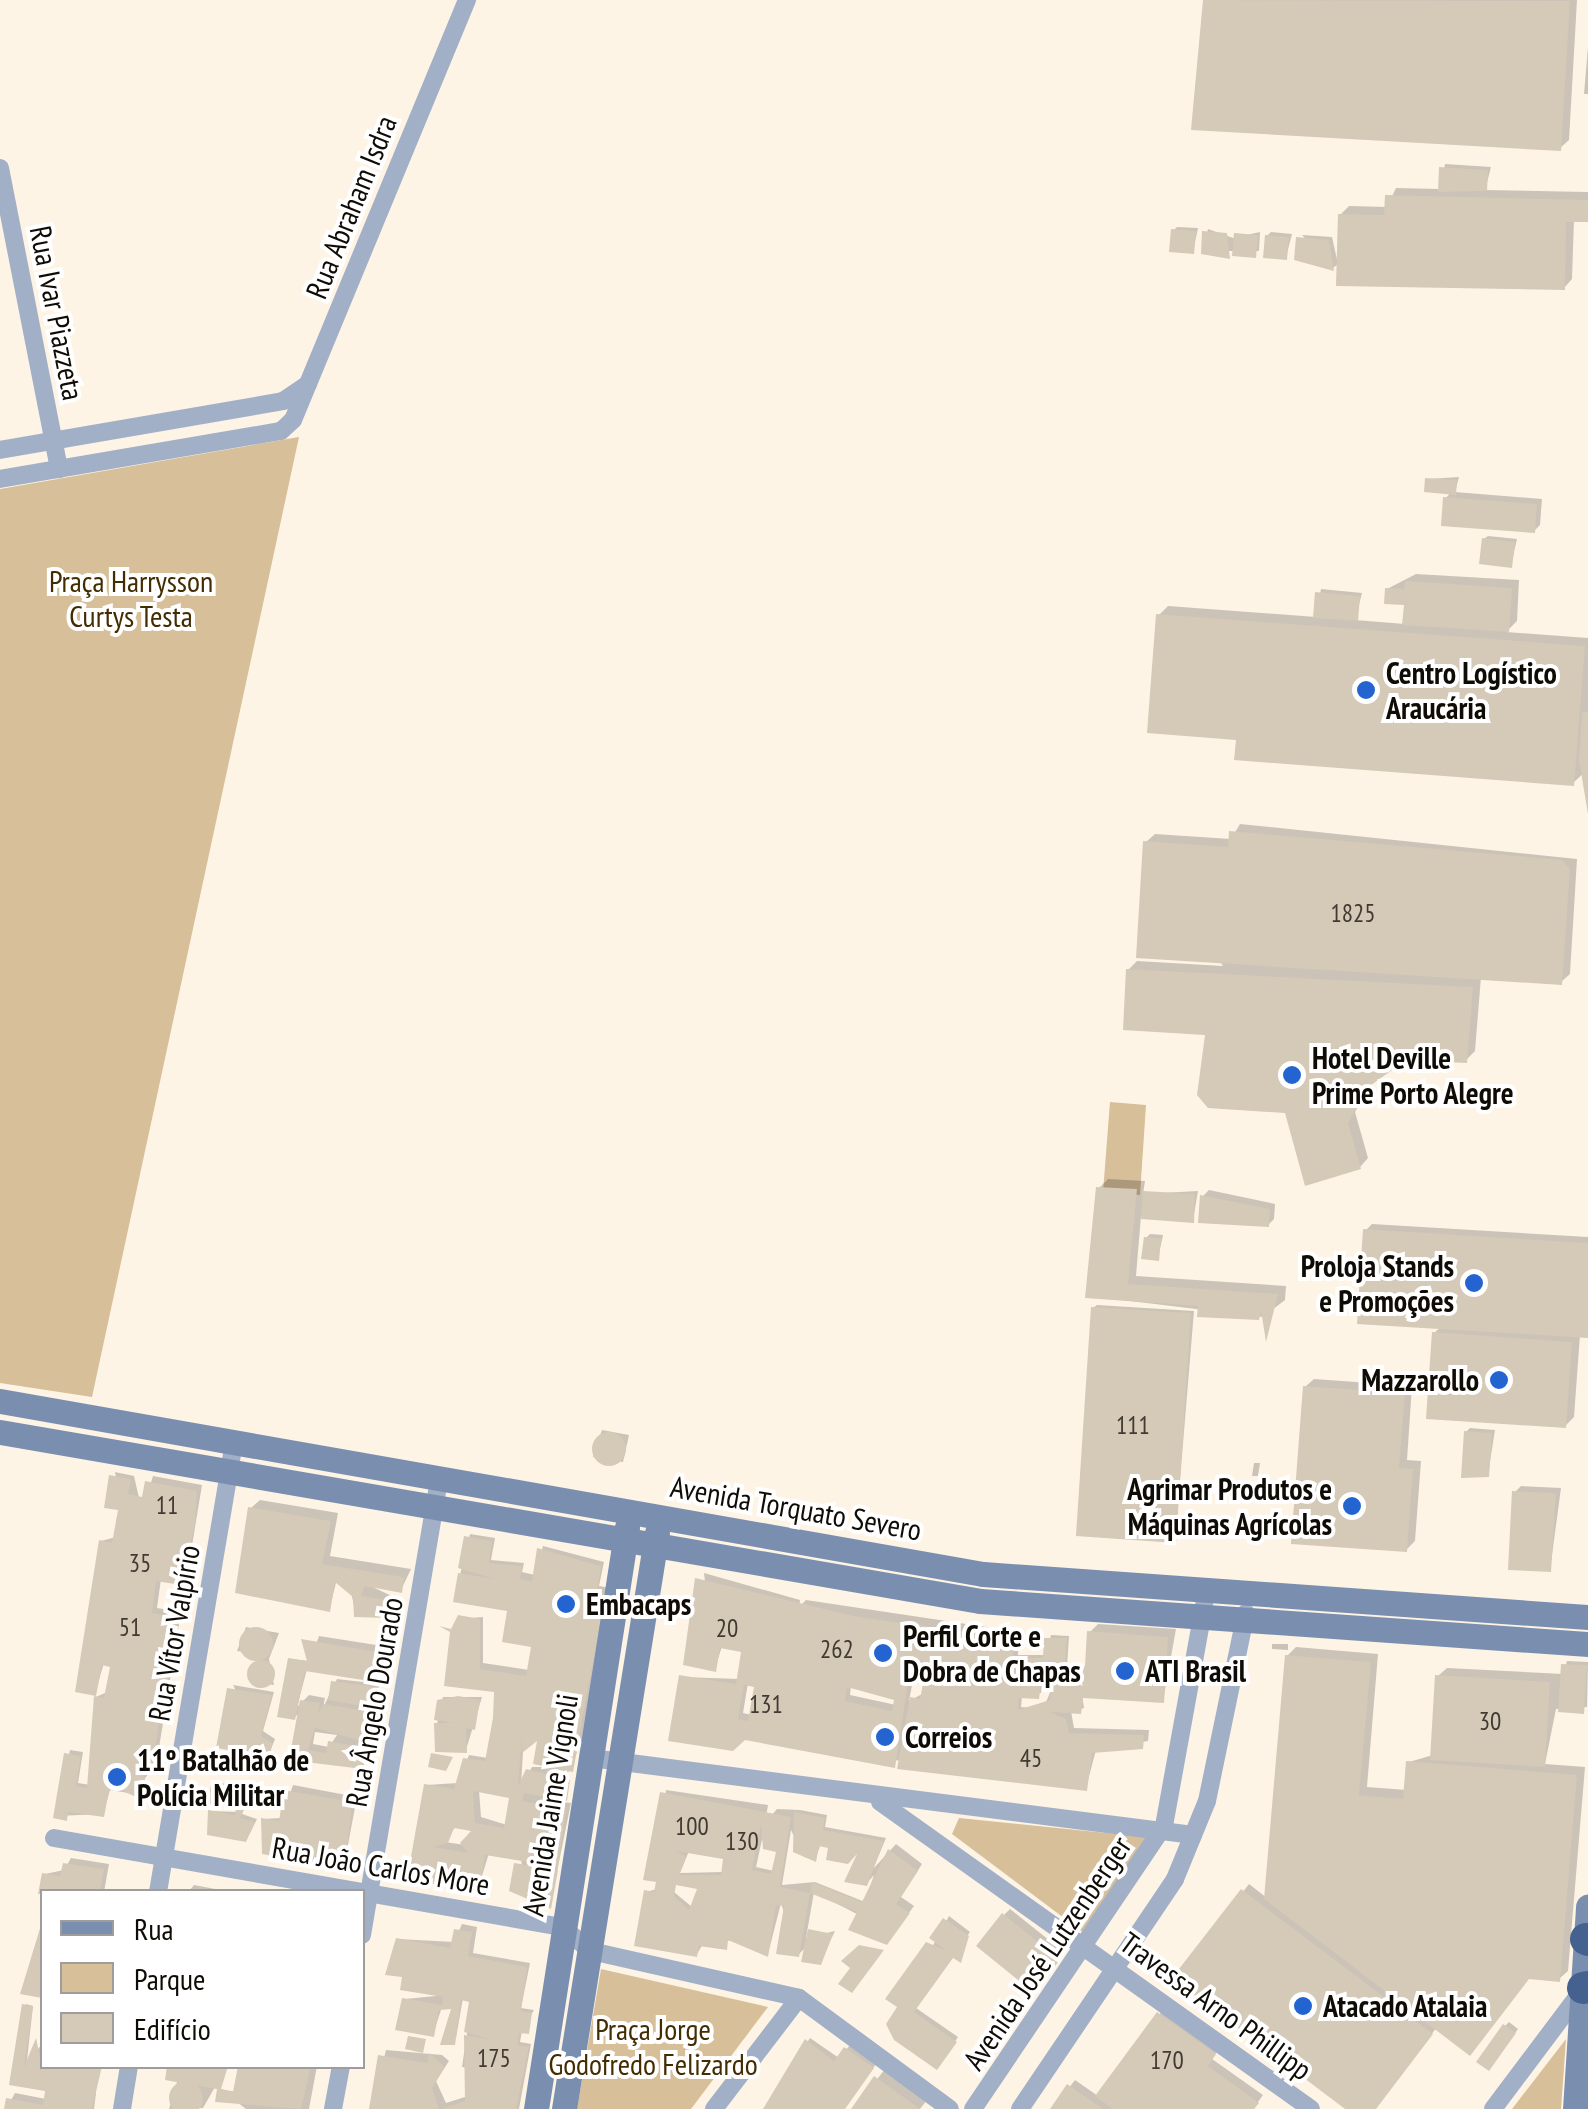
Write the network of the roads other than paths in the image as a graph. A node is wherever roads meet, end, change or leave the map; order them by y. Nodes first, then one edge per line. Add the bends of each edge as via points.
1 (467, 0) edge
2 (0, 168) edge
3 (308, 384) junction
4 (54, 440) junction
5 (0, 450) edge
6 (60, 469) junction
7 (0, 479) edge
8 (0, 1401) edge
9 (0, 1432) edge
10 (234, 1442) junction
11 (230, 1471) junction
12 (439, 1478) junction
13 (434, 1506) junction
14 (630, 1512) junction
15 (660, 1517) junction
16 (625, 1539) junction
17 (655, 1545) junction
18 (831, 1548) junction
19 (824, 1574) junction
20 (1205, 1590) junction
21 (1251, 1592) junction
22 (1422, 1605) junction
23 (1203, 1616) junction
24 (1588, 1616) edge
25 (1244, 1620) junction
26 (1417, 1632) junction
27 (1588, 1644) edge
28 (591, 1758) junction
29 (618, 1762) junction
30 (879, 1801) junction
31 (1164, 1826) junction
32 (1193, 1835) junction
33 (54, 1838) dead end
34 (164, 1856) junction
35 (158, 1889) edge
36 (358, 1889) edge
37 (365, 1890) edge
38 (370, 1891) junction
39 (1588, 1906) edge
40 (365, 1918) edge
41 (562, 1927) junction
42 (1587, 1940) edge
43 (1089, 1947) junction
44 (591, 1951) junction
45 (1119, 1970) junction
46 (1586, 1987) edge
47 (798, 1998) junction
48 (129, 2069) edge
49 (340, 2069) edge
50 (122, 2109) edge
51 (334, 2109) edge
52 (536, 2109) edge
53 (564, 2109) edge
54 (714, 2109) edge
55 (950, 2109) edge
56 (973, 2109) edge
57 (1020, 2109) edge
58 (1312, 2109) edge
59 (1493, 2109) edge
60 (1575, 2109) edge

1 - 3 street, Rua Abraham Isdra
2 - 4 street, Rua Ivar Piazzeta
3 - 4 street via 283,401
3 - 6 street, Rua Abraham Isdra via 281,431
4 - 5 street
4 - 6 street, Rua Ivar Piazzeta
6 - 7 street
8 - 10 street, Avenida Torquato Severo
9 - 11 street, Avenida Torquato Severo
10 - 11 street, Rua Vítor Valpírio
10 - 12 street, Avenida Torquato Severo
11 - 13 street, Avenida Torquato Severo
11 - 34 street, Rua Vítor Valpírio
12 - 13 street, Rua Ângelo Dourado
12 - 14 street, Avenida Torquato Severo
13 - 16 street, Avenida Torquato Severo
13 - 38 street, Rua Ângelo Dourado
14 - 15 street, Avenida Torquato Severo
14 - 16 street, Avenida Jaime Vignoli
15 - 17 street, Avenida Jaime Vignoli
15 - 18 street, Avenida Torquato Severo
16 - 17 street, Avenida Torquato Severo
16 - 28 street, Avenida Jaime Vignoli
17 - 19 street, Avenida Torquato Severo
17 - 29 street, Avenida Jaime Vignoli
18 - 19 street
18 - 20 street, Avenida Torquato Severo via 983,1574
19 - 23 street, Avenida Torquato Severo via 980,1601
20 - 21 street, Avenida Torquato Severo
20 - 23 street, Avenida José Lutzenberger
21 - 22 street, Avenida Torquato Severo
21 - 25 street, Avenida José Lutzenberger
22 - 24 street, Avenida Torquato Severo
22 - 26 street
23 - 25 street, Avenida Torquato Severo
23 - 31 street, Avenida José Lutzenberger
25 - 26 street, Avenida Torquato Severo
25 - 32 street, Avenida José Lutzenberger via 1230,1712
26 - 27 street, Avenida Torquato Severo
28 - 29 street
28 - 41 street, Avenida Jaime Vignoli
29 - 30 street
29 - 44 street, Avenida Jaime Vignoli
30 - 31 street
30 - 43 street, Travessa Arno Phillipp
31 - 32 street
31 - 43 street, Avenida José Lutzenberger
32 - 45 street, Avenida José Lutzenberger
33 - 34 street, Rua João Carlos More
34 - 35 street, Rua Vítor Valpírio
34 - 36 street, Rua João Carlos More
37 - 38 street, Rua João Carlos More
38 - 40 street, Rua Ângelo Dourado
38 - 41 street, Rua João Carlos More
39 - 42 street
41 - 44 street, Rua João Carlos More
41 - 52 street, Avenida Jaime Vignoli
42 - 46 street
43 - 45 street, Travessa Arno Phillipp
43 - 56 street, Avenida José Lutzenberger
44 - 47 street, Rua João Carlos More
44 - 53 street, Avenida Jaime Vignoli
45 - 57 street, Avenida José Lutzenberger
45 - 58 street, Travessa Arno Phillipp
46 - 59 street
46 - 60 street
47 - 54 street
47 - 55 street, Rua João Carlos More
48 - 50 street
49 - 51 street

